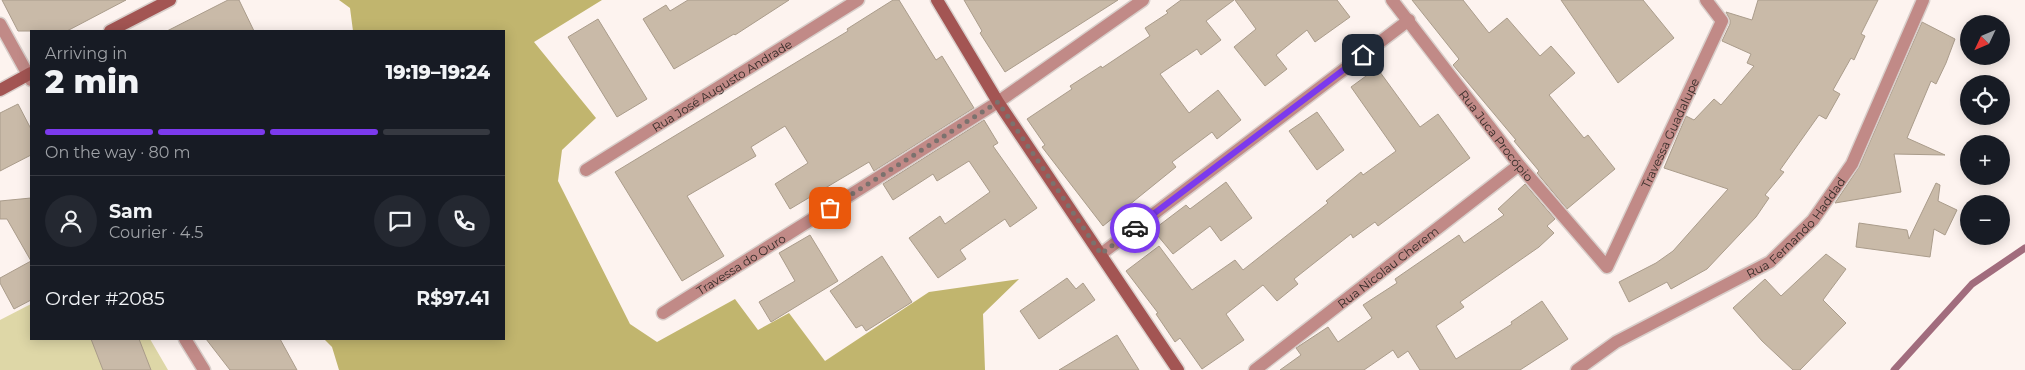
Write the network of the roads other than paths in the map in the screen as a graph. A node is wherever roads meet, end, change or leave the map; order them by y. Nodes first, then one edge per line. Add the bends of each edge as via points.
1 (170, 0) edge
2 (858, 0) edge
3 (937, 0) edge
4 (1143, 0) edge
5 (1392, 0) edge
6 (1706, 0) edge
7 (1923, 0) edge
8 (1409, 20) junction
9 (0, 24) edge
10 (112, 30) edge
11 (30, 76) edge
12 (0, 90) edge
13 (998, 102) junction
14 (1519, 165) junction
15 (586, 170) dead end
16 (1101, 254) junction
17 (1607, 267) joint
18 (663, 313) dead end
19 (186, 340) edge
20 (204, 370) edge
21 (1178, 370) edge
22 (1255, 370) edge
23 (1577, 370) edge

1 - 10 street
2 - 15 street, Rua José Augusto Andrade
3 - 13 street
4 - 13 street, Travessa do Ouro
5 - 8 street, Rua Juca Procópio
6 - 17 street, Travessa Guadalupe via 1722,21
7 - 23 street, Rua Fernando Haddad via 1852,164 1813,220 1770,262 1616,342
8 - 14 street, Rua Juca Procópio
8 - 16 street
9 - 11 street
11 - 12 street
13 - 16 street
13 - 18 street, Travessa do Ouro
14 - 17 street, Rua Juca Procópio
14 - 22 street, Rua Nicolau Cherem
16 - 21 street
19 - 20 street

